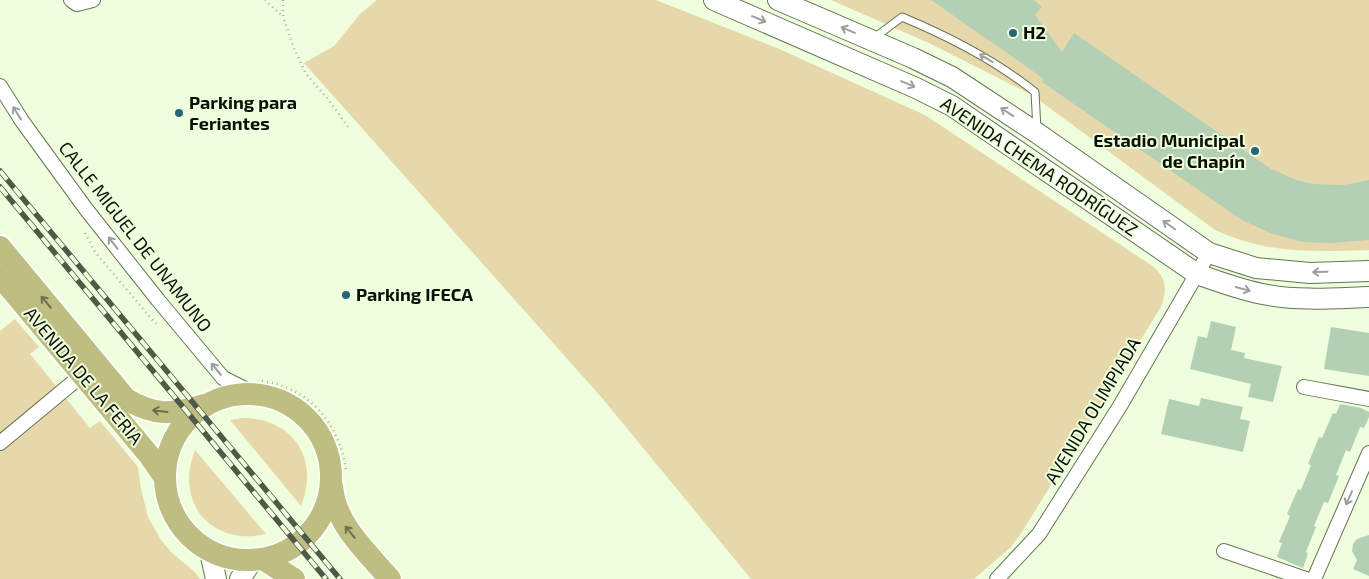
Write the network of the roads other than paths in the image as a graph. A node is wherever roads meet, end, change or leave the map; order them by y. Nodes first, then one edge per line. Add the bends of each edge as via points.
1 (71, 0) edge
2 (93, 0) edge
3 (714, 0) edge
4 (778, 0) edge
5 (871, 40) junction
6 (0, 86) edge
7 (1037, 133) junction
8 (0, 247) edge
9 (1210, 253) junction
10 (1369, 271) edge
11 (1197, 274) junction
12 (0, 276) edge
13 (1369, 297) edge
14 (82, 375) junction
15 (1304, 387) dead end
16 (257, 395) junction
17 (1369, 399) edge
18 (207, 404) junction
19 (0, 443) edge
20 (1369, 453) edge
21 (164, 478) junction
22 (331, 478) junction
23 (1224, 550) dead end
24 (210, 552) junction
25 (252, 566) edge
26 (999, 578) edge
27 (216, 579) edge
28 (294, 579) edge
29 (390, 579) edge
30 (1306, 579) edge
31 (1314, 579) edge

1 - 2 street via 77,4
3 -> 11 main road, AVENIDA CHEMA RODRÍGUEZ via 952,106
5 -> 4 main road, AVENIDA CHEMA RODRÍGUEZ
7 -> 5 main road, AVENIDA CHEMA RODRÍGUEZ via 952,77
7 -> 5 lane via 1035,92 1010,72 966,46 902,17
16 -> 6 street, CALLE MIGUEL DE UNAMUNO via 223,378 158,300 80,201
9 -> 7 main road, AVENIDA CHEMA RODRÍGUEZ
18 -> 8 main road, AVENIDA DE LA FERIA via 182,412 161,412 142,408 126,398
10 -> 9 main road, AVENIDA CHEMA RODRÍGUEZ via 1303,272 1256,268
9 - 11 street, AVENIDA OLIMPIADA
11 -> 13 main road, AVENIDA CHEMA RODRÍGUEZ via 1268,295
11 - 26 street, AVENIDA OLIMPIADA via 1120,406 1039,534
12 - 14 main road, AVENIDA DE LA FERIA
14 - 19 street
14 - 21 main road, AVENIDA DE LA FERIA
15 - 17 street
16 - 18 main road via 231,396
16 - 22 main road via 290,405 315,429 324,444
18 - 21 main road via 176,436 167,456
20 -> 31 street
21 - 24 main road via 168,501 177,522 191,539
22 - 25 main road via 326,504 314,527 296,546
29 -> 22 main road via 342,520 335,508
23 - 30 street
24 - 25 main road
24 - 27 main road
25 - 28 main road

